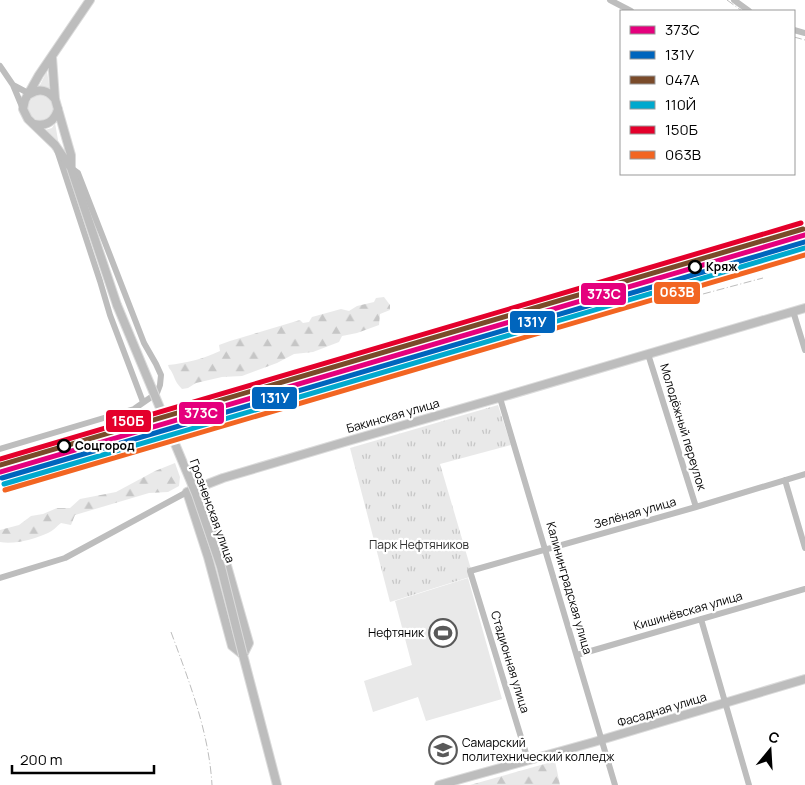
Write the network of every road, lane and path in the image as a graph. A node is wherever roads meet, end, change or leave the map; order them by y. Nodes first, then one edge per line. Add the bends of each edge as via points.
1 (90, 0) edge
2 (610, 0) edge
3 (734, 0) edge
4 (629, 10) edge
5 (748, 10) edge
6 (52, 57) junction
7 (0, 66) edge
8 (13, 85) junction
9 (30, 94) junction
10 (56, 99) junction
11 (58, 107) junction
12 (23, 109) junction
13 (34, 124) junction
14 (55, 145) junction
15 (71, 168) junction
16 (805, 308) edge
17 (793, 311) junction
18 (805, 350) edge
19 (648, 354) junction
20 (500, 398) junction
21 (143, 402) junction
22 (0, 449) edge
23 (805, 474) edge
24 (785, 480) junction
25 (202, 486) junction
26 (187, 492) junction
27 (696, 507) junction
28 (196, 520) junction
29 (805, 548) edge
30 (546, 549) junction
31 (470, 571) joint
32 (0, 578) edge
33 (805, 589) edge
34 (701, 619) junction
35 (243, 655) junction
36 (577, 655) junction
37 (805, 679) edge
38 (725, 703) junction
39 (602, 740) junction
40 (528, 760) junction
41 (277, 785) edge
42 (439, 785) edge
43 (615, 785) edge
44 (749, 785) edge

1 - 6 main road
2 - 4 street
3 - 5 street
6 - 9 main road
6 - 10 main road
7 - 8 street
8 - 9 street
8 - 12 street
9 - 10 main road via 45,91
9 - 12 main road
10 - 11 main road
11 - 13 main road via 51,121
11 - 15 main road via 71,155
12 - 13 main road via 25,116
13 - 14 main road
14 - 15 main road
14 - 21 street via 110,315
15 - 21 street via 78,173 144,343 161,375 157,393
15 - 35 main road, Грозненская улица, bridge via 117,305 196,494 221,567
16 - 17 main road, Бакинская улица
17 - 18 street
17 - 19 main road, Бакинская улица
19 - 20 main road, Бакинская улица
19 - 27 street, Молодёжный переулок
20 - 25 main road, Бакинская улица
20 - 30 street, Калининградская улица
21 - 22 street via 134,409
23 - 24 street, Зелёная улица
24 - 27 street, Зелёная улица
24 - 29 street
25 - 26 main road, Бакинская улица
25 - 28 main road
25 - 35 main road via 249,643
26 - 28 main road
26 - 32 street, Бакинская улица via 65,558
27 - 30 street, Зелёная улица
28 - 35 main road via 232,646
30 - 31 street, Зелёная улица
30 - 36 street, Калининградская улица
31 - 40 street, Стадионная улица
33 - 34 street, Кишинёвская улица
34 - 36 street, Кишинёвская улица
34 - 38 street
35 - 41 main road, Грозненская улица
36 - 39 street, Калининградская улица
37 - 38 main road, Фасадная улица
38 - 39 main road, Фасадная улица
38 - 44 street
39 - 40 main road, Фасадная улица
39 - 43 street, Калининградская улица
40 - 42 main road, Фасадная улица

